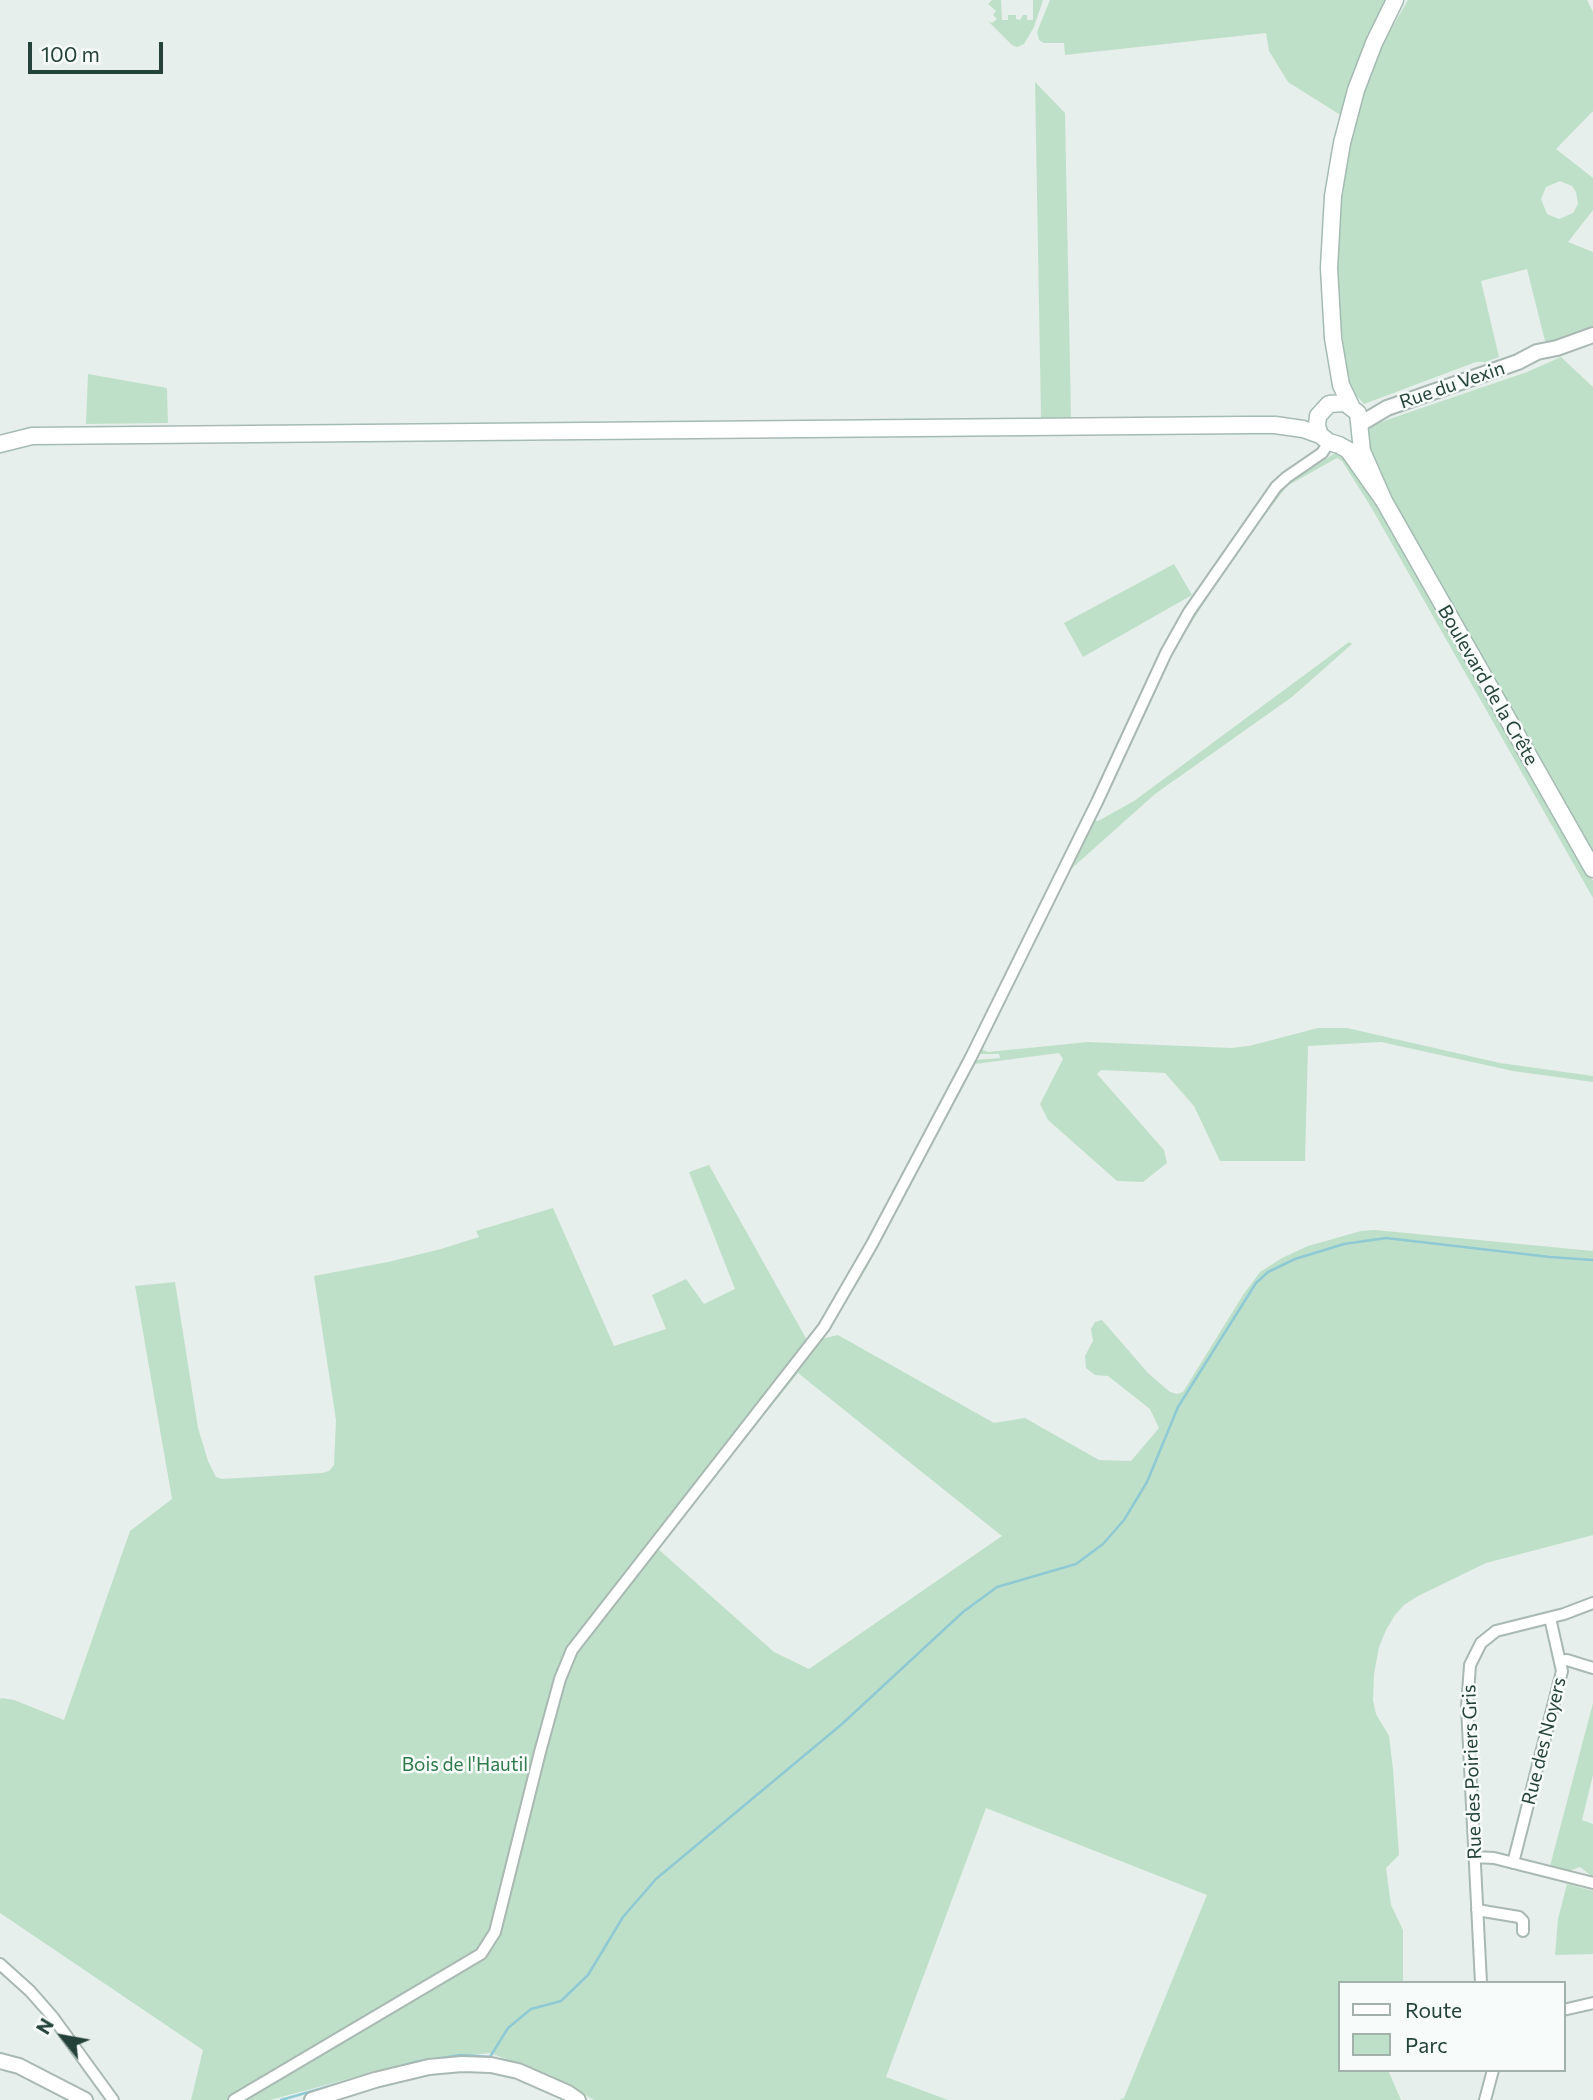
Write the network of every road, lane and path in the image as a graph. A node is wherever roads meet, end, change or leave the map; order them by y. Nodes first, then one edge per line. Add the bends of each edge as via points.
1 (1395, 0) edge
2 (1593, 335) edge
3 (1335, 358) junction
4 (1324, 409) junction
5 (1356, 417) junction
6 (1275, 425) junction
7 (0, 429) edge
8 (32, 436) junction
9 (1329, 441) junction
10 (0, 444) edge
11 (1384, 501) junction
12 (1593, 869) edge
13 (1593, 1603) edge
14 (1550, 1618) junction
15 (1560, 1661) junction
16 (1593, 1668) edge
17 (1475, 1857) junction
18 (1513, 1863) junction
19 (1593, 1883) edge
20 (1477, 1910) junction
21 (1523, 1931) dead end
22 (0, 1964) edge
23 (1481, 1981) edge
24 (1590, 2003) edge
25 (1565, 2009) edge
26 (0, 2061) edge
27 (1492, 2072) edge
28 (112, 2098) edge
29 (85, 2100) edge
30 (234, 2100) edge
31 (312, 2100) edge
32 (578, 2100) edge
33 (1485, 2100) edge

1 - 3 main road, Boulevard de la Crête via 1356,90 1334,187 1329,268
2 - 5 street, Rue du Vexin
3 - 4 main road, Boulevard de la Crête via 1333,386
3 - 5 main road, Boulevard de la Crête
4 - 5 main road via 1339,402
4 - 6 main road via 1303,420
4 - 9 main road, Boulevard de la Crête via 1317,423
5 - 9 main road via 1352,440
5 - 11 main road, Boulevard de la Crête via 1365,462
6 - 8 main road
6 - 9 main road via 1303,429
7 - 8 main road
8 - 10 main road
9 - 11 main road, Boulevard de la Crête via 1352,455
9 - 30 street via 1322,453 1276,487 1189,612 971,1057 824,1327 572,1650 540,1752 495,1932 481,1954
11 - 12 main road, Boulevard de la Crête
13 - 14 street, Rue des Poiriers Gris
14 - 15 street, Rue des Noyers
14 - 17 street, Rue des Poiriers Gris via 1496,1631 1481,1643 1470,1665 1467,1707
15 - 16 street
15 - 18 street, Rue des Noyers via 1560,1681
17 - 18 street
17 - 20 street, Rue des Poiriers Gris
18 - 19 street
20 - 21 street via 1520,1917
20 - 23 street, Rue des Poiriers Gris
22 - 28 street via 52,2016
24 - 25 street
26 - 29 street
27 - 33 street
31 - 32 street via 429,2067 462,2064 518,2071

